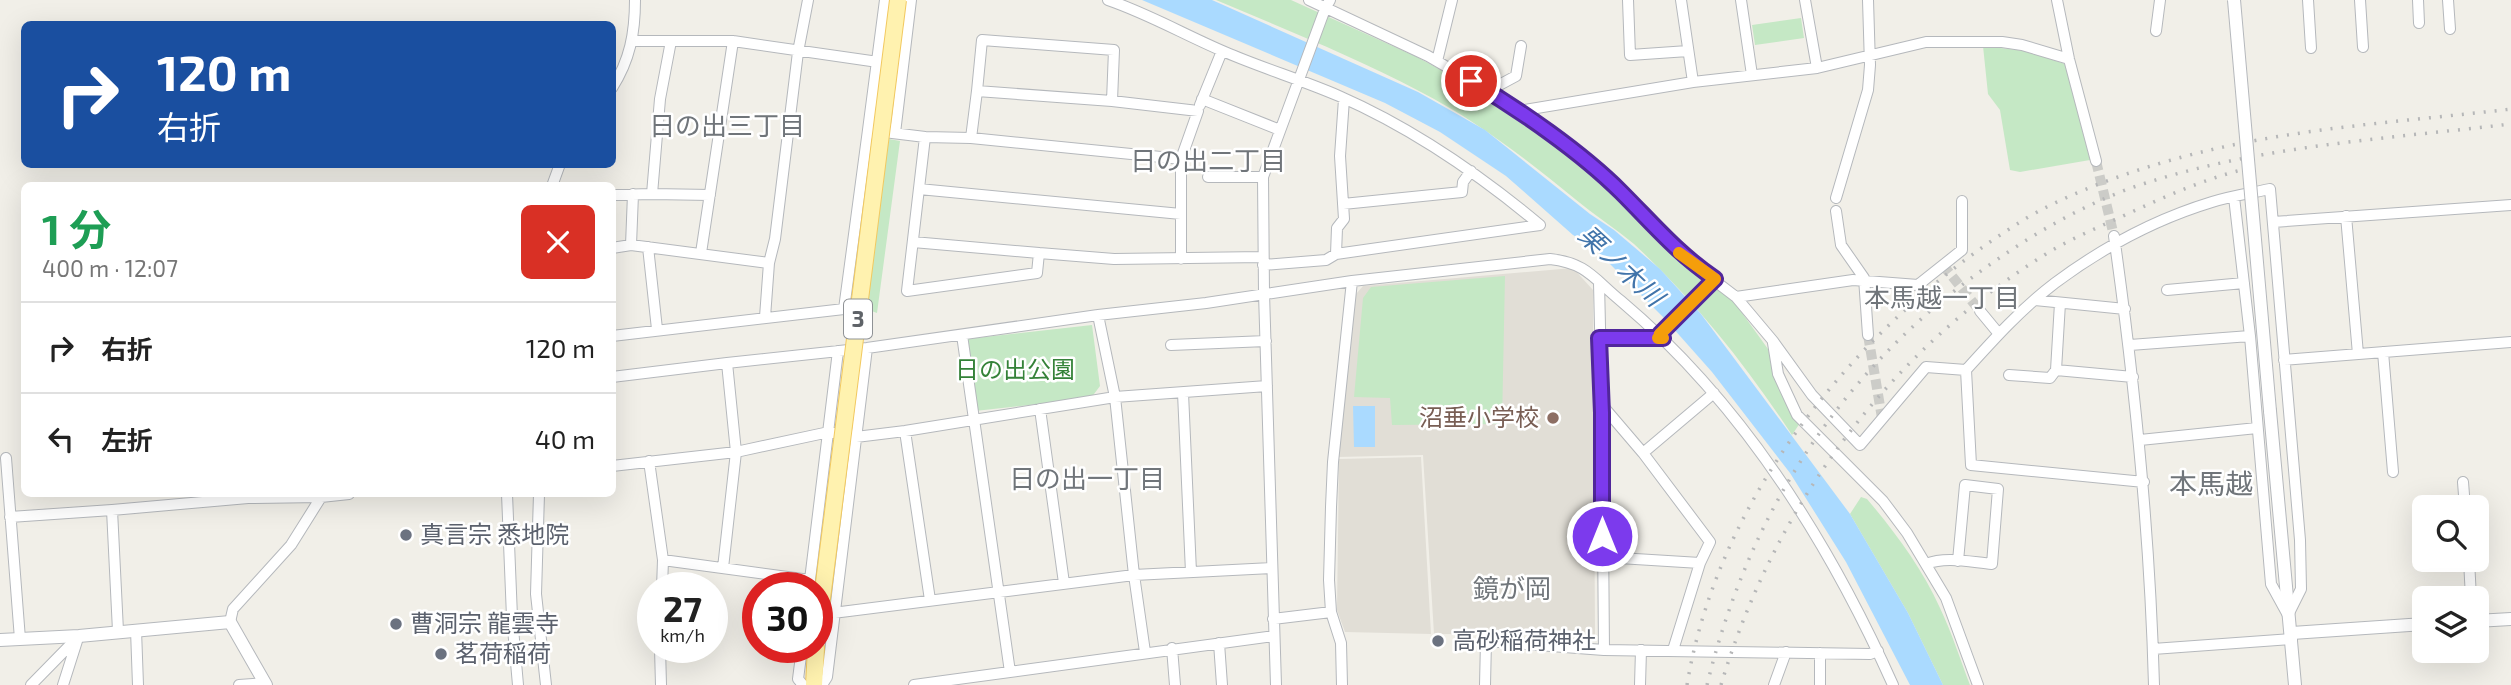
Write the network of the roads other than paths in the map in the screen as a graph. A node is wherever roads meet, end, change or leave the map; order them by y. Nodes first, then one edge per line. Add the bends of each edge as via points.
1 (635, 0) edge
2 (808, 0) edge
3 (885, 0) edge
4 (898, 0) edge
5 (911, 0) edge
6 (1108, 0) edge
7 (1309, 0) edge
8 (1452, 0) edge
9 (1628, 0) edge
10 (1681, 0) edge
11 (1741, 0) edge
12 (1805, 0) edge
13 (1868, 0) edge
14 (2057, 0) edge
15 (2160, 0) edge
16 (2235, 0) edge
17 (2308, 0) edge
18 (2360, 0) edge
19 (2418, 0) edge
20 (2448, 0) edge
21 (1328, 4) edge
22 (2419, 23) dead end
23 (2450, 29) dead end
24 (2156, 31) dead end
25 (632, 41) junction
26 (671, 41) junction
27 (733, 41) junction
28 (1521, 46) dead end
29 (2363, 47) dead end
30 (2311, 48) dead end
31 (1222, 51) junction
32 (1688, 51) junction
33 (798, 52) junction
34 (1869, 55) junction
35 (2069, 60) junction
36 (1437, 61) junction
37 (878, 62) junction
38 (1817, 68) junction
39 (1752, 75) junction
40 (616, 82) edge
41 (1298, 82) junction
42 (1693, 82) junction
43 (977, 91) junction
44 (1488, 91) junction
45 (1202, 99) junction
46 (1344, 99) junction
47 (1112, 101) junction
48 (1198, 111) junction
49 (1519, 111) junction
50 (867, 130) junction
51 (1280, 130) junction
52 (895, 133) junction
53 (925, 136) junction
54 (971, 138) junction
55 (1181, 159) junction
56 (2096, 161) tunnel mouth
57 (1471, 171) junction
58 (1208, 177) dead end
59 (1263, 177) junction
60 (919, 189) junction
61 (634, 194) junction
62 (652, 194) junction
63 (616, 195) edge
64 (710, 195) junction
65 (2234, 197) junction
66 (1836, 198) dead end
67 (1962, 201) dead end
68 (1343, 204) junction
69 (2511, 205) edge
70 (1836, 211) dead end
71 (1181, 214) junction
72 (2346, 216) junction
73 (2273, 222) junction
74 (2115, 240) junction
75 (913, 242) junction
76 (632, 246) junction
77 (648, 247) junction
78 (616, 248) edge
79 (701, 253) junction
80 (1039, 253) junction
81 (1336, 254) junction
82 (1181, 259) junction
83 (1263, 261) junction
84 (769, 263) junction
85 (1352, 281) junction
86 (1864, 282) junction
87 (1599, 283) junction
88 (1711, 283) junction
89 (2244, 283) junction
90 (2167, 290) dead end
91 (1264, 293) junction
92 (1736, 297) junction
93 (2035, 300) junction
94 (2060, 303) junction
95 (2125, 309) junction
96 (1980, 311) tunnel mouth
97 (1098, 315) junction
98 (765, 317) junction
99 (657, 329) junction
100 (1868, 334) tunnel mouth
101 (1999, 334) junction
102 (616, 335) edge
103 (962, 335) junction
104 (1662, 335) junction
105 (2250, 336) junction
106 (1599, 338) junction
107 (1266, 341) junction
108 (1773, 341) junction
109 (2511, 342) edge
110 (1171, 345) dead end
111 (2130, 345) junction
112 (867, 348) junction
113 (838, 351) junction
114 (2383, 352) junction
115 (2358, 354) junction
116 (2284, 360) junction
117 (727, 363) junction
118 (1966, 370) junction
119 (2056, 370) junction
120 (2009, 375) dead end
121 (616, 377) edge
122 (2133, 377) junction
123 (1267, 386) junction
124 (1183, 393) junction
125 (1714, 393) junction
126 (1115, 397) junction
127 (1602, 405) junction
128 (1040, 409) junction
129 (974, 420) junction
130 (2257, 429) junction
131 (905, 431) junction
132 (829, 432) junction
133 (856, 437) junction
134 (2140, 440) junction
135 (736, 452) junction
136 (1643, 453) junction
137 (6, 458) dead end
138 (649, 461) junction
139 (616, 465) edge
140 (2393, 472) dead end
141 (2144, 482) junction
142 (2463, 482) dead end
143 (2464, 495) edge
144 (238, 497) edge
145 (321, 497) edge
146 (507, 497) edge
147 (539, 497) edge
148 (112, 510) junction
149 (10, 517) junction
150 (12, 547) junction
151 (0, 548) edge
152 (1603, 558) junction
153 (663, 561) junction
154 (1958, 561) junction
155 (1700, 563) junction
156 (1926, 564) junction
157 (723, 568) junction
158 (1272, 568) junction
159 (663, 572) edge
160 (745, 572) edge
161 (812, 572) edge
162 (825, 572) edge
163 (1191, 572) junction
164 (1134, 575) junction
165 (1064, 583) junction
166 (1000, 591) junction
167 (930, 600) junction
168 (1332, 612) junction
169 (833, 613) joint
170 (2288, 615) junction
171 (1273, 619) junction
172 (2511, 620) edge
173 (2489, 621) edge
174 (230, 622) junction
175 (2412, 625) edge
176 (136, 630) junction
177 (118, 631) junction
178 (79, 636) junction
179 (1274, 636) junction
180 (2292, 636) junction
181 (20, 639) junction
182 (0, 640) edge
183 (1219, 643) junction
184 (1172, 648) junction
185 (2153, 649) junction
186 (1604, 650) junction
187 (1641, 650) junction
188 (1673, 650) junction
189 (1878, 651) junction
190 (1146, 652) junction
191 (1786, 652) junction
192 (1820, 653) junction
193 (660, 663) edge
194 (800, 663) edge
195 (814, 663) edge
196 (828, 663) edge
197 (1010, 672) junction
198 (266, 684) edge
199 (921, 684) edge
200 (31, 685) edge
201 (63, 685) edge
202 (138, 685) edge
203 (239, 685) edge
204 (518, 685) edge
205 (546, 685) edge
206 (661, 685) edge
207 (803, 685) edge
208 (814, 685) edge
209 (822, 685) edge
210 (1175, 685) edge
211 (1222, 685) edge
212 (1276, 685) edge
213 (1342, 685) edge
214 (1485, 685) edge
215 (1640, 685) edge
216 (1774, 685) edge
217 (1820, 685) edge
218 (1893, 685) edge
219 (1978, 685) edge
220 (2154, 685) edge
221 (2295, 685) edge

1 - 25 street
2 - 33 street
3 - 37 street
4 - 162 main road, 3, bridge
5 - 52 street
6 - 31 street
7 - 21 street
8 - 36 street
9 - 32 street via 1630,55
10 - 32 street
11 - 39 street
12 - 38 street
13 - 34 street
14 - 35 street
15 - 24 street
16 - 170 street, bridge
17 - 30 street
18 - 29 street
19 - 22 street
20 - 23 street
21 - 36 street
21 - 41 street
25 - 26 street
25 - 40 street via 625,69
26 - 27 street
26 - 62 street via 660,99
27 - 33 street
27 - 64 street
28 - 44 street via 1516,76
31 - 41 street
31 - 45 street
32 - 42 street
33 - 37 street
33 - 84 street
34 - 35 street via 1926,42 2002,42
34 - 38 street
34 - 66 street via 1868,90
35 - 56 street
36 - 44 street
37 - 50 street
38 - 39 street
39 - 42 street
41 - 46 street
41 - 51 street
42 - 49 street
43 - 47 street
43 - 47 street via 982,40 1114,50
43 - 54 street
44 - 49 street
45 - 48 street
45 - 51 street
46 - 57 street via 1403,128
46 - 68 street
47 - 48 street
48 - 55 street
49 - 88 street via 1594,167
50 - 52 street
50 - 98 street via 844,309
51 - 59 street
52 - 53 street
53 - 54 street
53 - 60 street
54 - 55 street
55 - 71 street
57 - 68 street via 1462,192
57 - 81 street via 1540,225
58 - 59 street
59 - 83 street
60 - 71 street
60 - 75 street
61 - 62 street
61 - 63 street
61 - 76 street
62 - 64 street
64 - 79 street
65 - 73 street via 2270,188
65 - 74 street
65 - 89 street
67 - 86 street via 1962,250 1918,285
68 - 81 street
69 - 72 street
70 - 86 street via 1841,245
71 - 82 street
72 - 73 street
72 - 115 street
73 - 116 street
74 - 93 street
74 - 95 street
75 - 80 street
75 - 80 street via 907,291 1037,274
76 - 77 street
76 - 78 street
77 - 79 street
77 - 99 street
79 - 84 street
80 - 82 street
81 - 83 street via 1326,260
82 - 83 street
83 - 91 street
84 - 98 street
85 - 87 street via 1550,259 1583,267
85 - 91 street
85 - 168 street via 1333,462
86 - 92 street
86 - 100 street
87 - 104 street
87 - 106 street
88 - 92 street
88 - 104 street
89 - 90 street
89 - 105 street
91 - 97 street
91 - 107 street
92 - 108 street
93 - 94 street
93 - 101 street
94 - 95 street
94 - 119 street
95 - 111 street
96 - 101 street
97 - 103 street
97 - 126 street
98 - 99 street
99 - 102 street
101 - 118 street
103 - 112 street
103 - 129 street
104 - 106 street
104 - 125 street
105 - 111 street
105 - 130 street
106 - 127 street
107 - 110 street
107 - 123 street
108 - 118 street via 1812,395 1860,445 1926,367
108 - 156 street via 1778,374 1797,415 1883,501
109 - 114 street
111 - 122 street
112 - 113 street
112 - 133 street
113 - 117 street
113 - 132 street
114 - 115 street
114 - 140 street
115 - 116 street
116 - 170 street via 2301,560 2301,589
117 - 121 street
117 - 135 street
118 - 141 street via 1971,465
119 - 120 street via 2050,378
119 - 122 street
122 - 134 street
123 - 124 street
123 - 158 street
124 - 126 street
124 - 163 street
125 - 136 street
125 - 189 street via 1794,503
126 - 128 street
126 - 164 street
127 - 136 street
127 - 152 street
128 - 129 street
128 - 165 street
129 - 131 street
129 - 166 street
130 - 134 street
130 - 170 street via 2271,584
131 - 133 street
131 - 167 street
132 - 133 street
132 - 135 street
132 - 161 street
133 - 169 street
134 - 141 street
135 - 138 street
135 - 157 street
136 - 155 street via 1710,541
137 - 149 street
138 - 139 street
138 - 153 street
141 - 185 street
142 - 143 street
144 - 148 street
145 - 174 street via 290,545 233,609
146 - 204 street
147 - 205 street via 536,594
148 - 149 street
148 - 177 street
149 - 150 street
150 - 151 street
150 - 181 street
152 - 155 street
152 - 186 street
153 - 157 street
153 - 159 street
154 - 154 street via 1992,564 1998,489 1965,485
154 - 156 street via 1938,559
155 - 188 street
156 - 219 street via 1946,598
157 - 160 street
158 - 163 street
158 - 171 street
163 - 164 street
164 - 165 street
164 - 190 street
165 - 166 street
166 - 167 street
166 - 197 street
167 - 169 street
168 - 171 street
168 - 213 street via 1341,643
170 - 180 street
171 - 179 street
172 - 173 street
174 - 176 street
174 - 198 street
175 - 180 street
176 - 177 street
176 - 202 street
177 - 178 street
178 - 181 street
178 - 200 street
178 - 201 street
179 - 183 street
179 - 212 street
180 - 185 street
180 - 221 street
181 - 182 street
183 - 184 street
183 - 211 street
184 - 190 street
184 - 210 street
185 - 220 street
186 - 187 street
186 - 214 street via 1486,641
187 - 188 street
187 - 215 street
188 - 191 street
189 - 192 street
189 - 218 street
190 - 197 street
191 - 192 street
191 - 216 street
192 - 217 street
193 - 206 street
194 - 207 street via 798,679
195 - 208 main road
196 - 209 street
197 - 199 street
198 - 203 street

